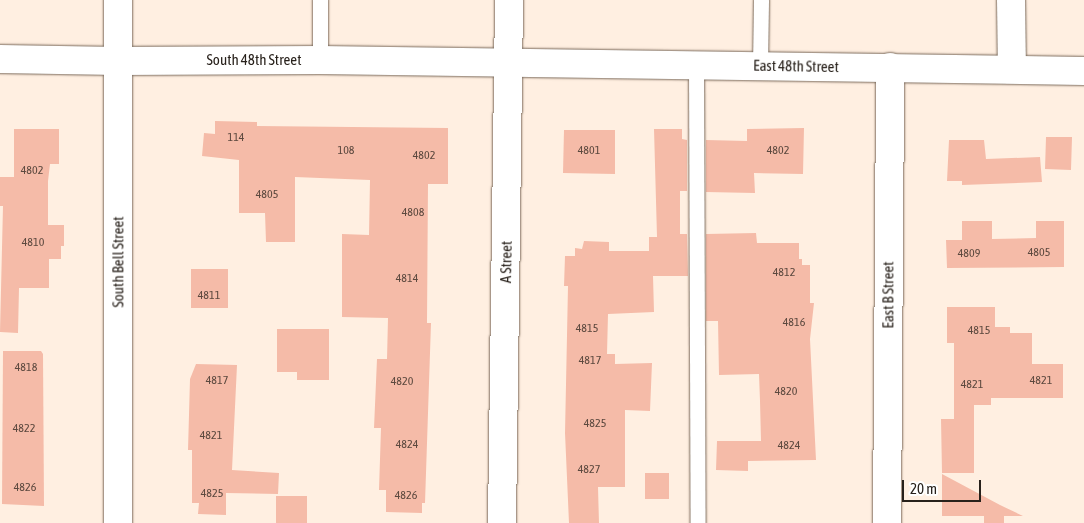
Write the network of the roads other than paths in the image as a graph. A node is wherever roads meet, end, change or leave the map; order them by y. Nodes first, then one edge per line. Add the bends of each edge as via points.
1 (118, 0) edge
2 (320, 0) edge
3 (509, 0) edge
4 (761, 0) edge
5 (1011, 0) edge
6 (0, 59) edge
7 (320, 60) junction
8 (118, 61) junction
9 (508, 62) junction
10 (696, 64) junction
11 (760, 65) junction
12 (890, 67) junction
13 (1012, 69) junction
14 (1084, 71) edge
15 (118, 523) edge
16 (502, 523) edge
17 (698, 523) edge
18 (887, 523) edge

1 - 8 street, South Bell Street
2 - 7 lane
3 - 9 street, A Street
4 - 11 lane
5 - 13 street
6 - 8 street, South 48th Street
7 - 8 street, South 48th Street
7 - 9 street, South 48th Street
8 - 15 street, South Bell Street
9 - 10 street, East 48th Street
9 - 16 street, A Street
10 - 11 street, East 48th Street
10 - 17 lane
11 - 12 street, East 48th Street
12 - 13 street, East 48th Street
12 - 18 street, East B Street
13 - 14 street, East 48th Street

